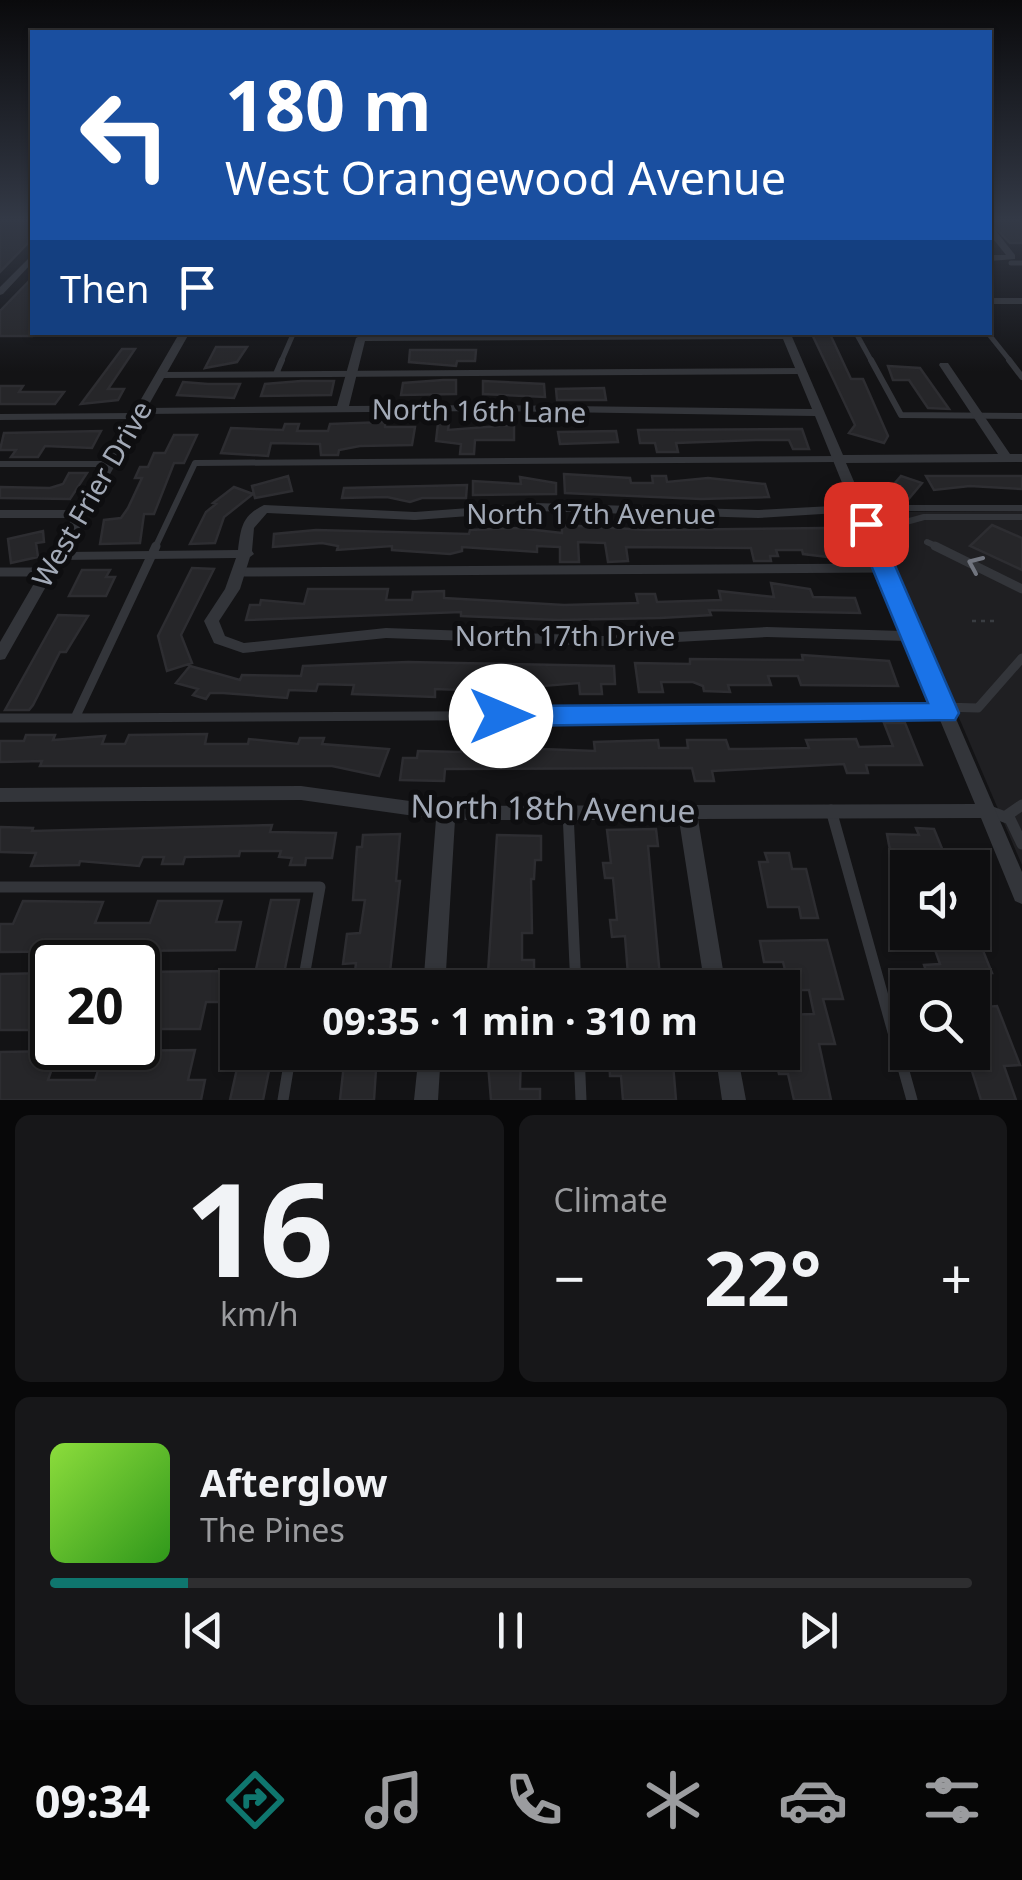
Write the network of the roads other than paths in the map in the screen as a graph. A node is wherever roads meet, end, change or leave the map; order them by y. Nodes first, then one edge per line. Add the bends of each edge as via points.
1 (21, 269) edge
2 (0, 292) edge
3 (1022, 301) edge
4 (992, 302) edge
5 (183, 335) edge
6 (293, 335) edge
7 (679, 335) edge
8 (785, 335) edge
9 (857, 335) edge
10 (989, 335) edge
11 (361, 338) joint
12 (944, 365) dead end
13 (801, 371) junction
14 (352, 372) junction
15 (276, 374) junction
16 (160, 375) junction
17 (1022, 376) edge
18 (342, 409) junction
19 (138, 413) junction
20 (818, 413) junction
21 (978, 416) junction
22 (1022, 416) edge
23 (0, 417) edge
24 (1006, 458) junction
25 (1022, 458) edge
26 (838, 459) junction
27 (0, 464) edge
28 (109, 464) junction
29 (859, 508) junction
30 (1022, 508) edge
31 (0, 514) edge
32 (80, 514) junction
33 (1022, 517) edge
34 (866, 524) junction
35 (927, 542) dead end
36 (246, 554) junction
37 (153, 555) junction
38 (56, 556) junction
39 (884, 568) junction
40 (0, 572) edge
41 (48, 572) junction
42 (240, 572) junction
43 (1022, 589) edge
44 (914, 636) junction
45 (3, 645) edge
46 (1022, 658) edge
47 (944, 710) junction
48 (0, 718) edge
49 (75, 718) junction
50 (0, 795) edge
51 (1022, 805) edge
52 (832, 810) junction
53 (687, 811) junction
54 (568, 812) junction
55 (446, 813) junction
56 (996, 813) junction
57 (1022, 844) edge
58 (0, 887) edge
59 (1022, 895) edge
60 (305, 970) edge
61 (435, 970) edge
62 (575, 970) edge
63 (713, 970) edge
64 (288, 1070) edge
65 (428, 1070) edge
66 (580, 1070) edge
67 (729, 1070) edge
68 (283, 1100) edge
69 (426, 1100) edge
70 (581, 1100) edge
71 (734, 1100) edge
72 (912, 1100) edge

1 - 2 street
3 - 4 street
5 - 16 street, West Frier Drive
6 - 15 lane
7 - 11 street
8 - 13 street
9 - 21 lane via 901,415
10 - 17 lane
11 - 14 street
12 - 21 street
13 - 14 lane
13 - 20 street
14 - 15 lane
14 - 18 street
15 - 16 lane
16 - 19 street, West Frier Drive
18 - 19 street, North 16th Lane
18 - 20 street, North 16th Lane
19 - 23 street, North 16th Lane
19 - 28 street, West Frier Drive
20 - 26 street
21 - 22 lane
21 - 24 street
24 - 25 street
24 - 26 street
26 - 29 street
26 - 37 lane via 194,463
27 - 28 lane
28 - 32 street, West Frier Drive
29 - 30 lane
29 - 34 street
29 - 36 street, North 17th Avenue via 741,514 536,507 415,516 264,509 247,528
31 - 32 street
32 - 38 street, West Frier Drive
33 - 34 lane
34 - 39 street
43 -> 35 lane
36 - 37 street
36 - 42 street
37 - 38 street
37 - 49 lane
38 - 41 street, West Frier Drive
39 - 42 lane
39 - 44 street
40 - 41 lane
41 - 45 street, West Frier Drive
42 - 44 street, North 17th Drive via 232,595 210,621 219,639 243,648 386,633 603,641 767,632
44 - 47 street
46 - 47 lane via 978,708
47 - 49 lane
47 - 56 street
48 - 49 lane
50 - 55 street, North 18th Avenue via 301,793
51 - 56 lane
52 - 53 street, North 18th Avenue
52 - 56 street, North 18th Avenue
52 - 72 lane
53 - 54 street, North 18th Avenue
53 - 63 street
54 - 55 street, North 18th Avenue
54 - 62 lane
55 - 61 street
56 - 57 lane
56 - 59 street
58 - 60 lane via 320,887
64 - 68 lane
65 - 69 street
66 - 70 lane
67 - 71 street

